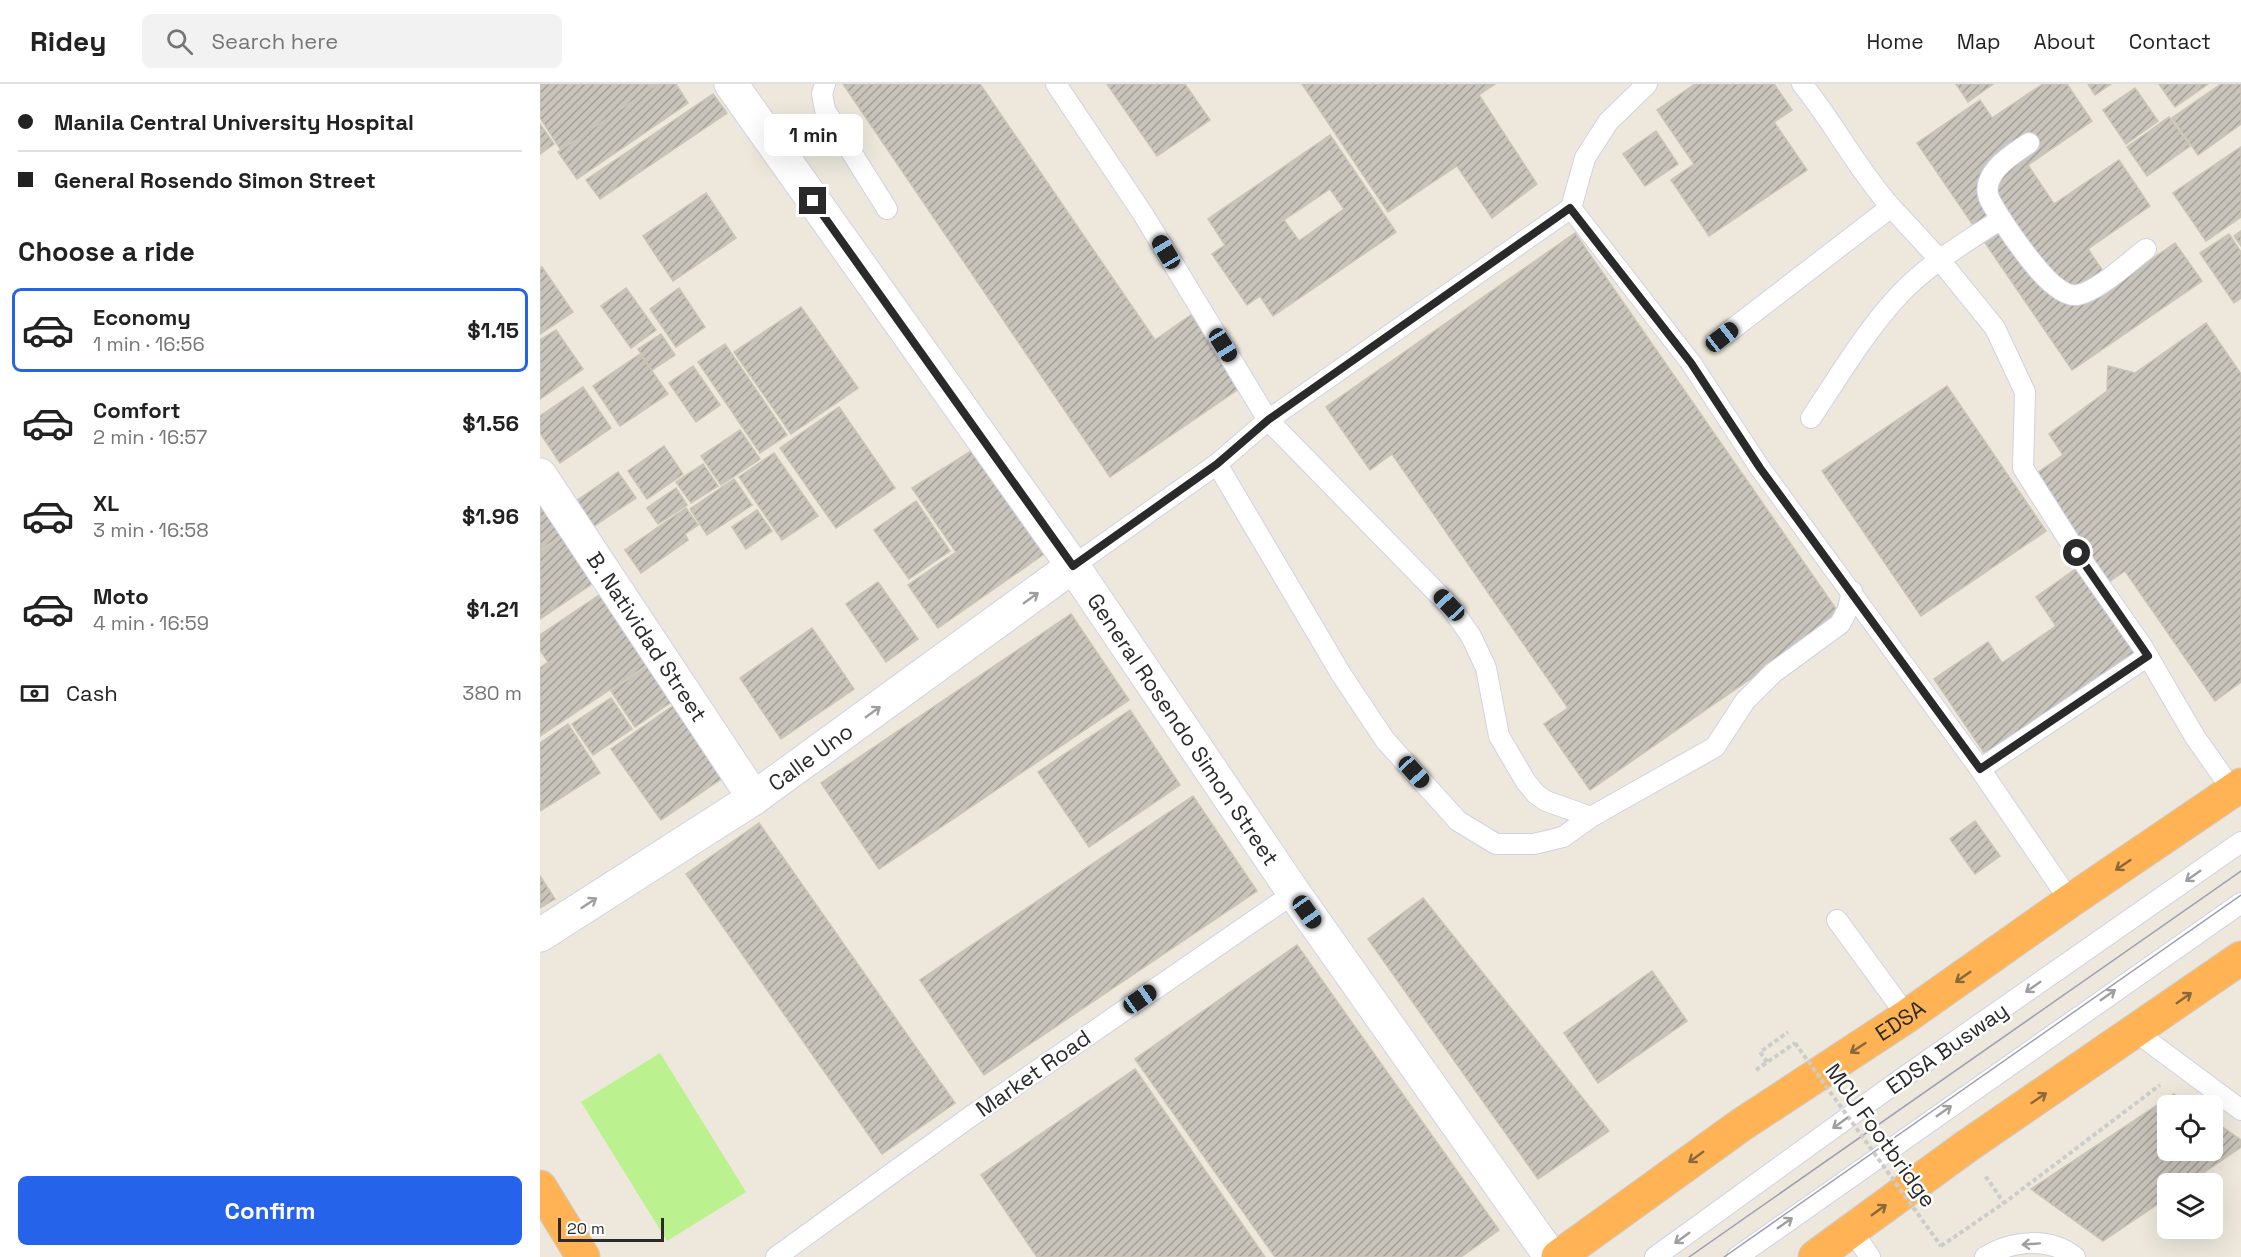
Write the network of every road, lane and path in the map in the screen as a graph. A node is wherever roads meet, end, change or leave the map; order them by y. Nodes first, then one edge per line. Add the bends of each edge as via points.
1 (731, 84) edge
2 (825, 84) edge
3 (1056, 84) edge
4 (1647, 84) edge
5 (1802, 84) edge
6 (2029, 143) dead end
7 (1891, 207) junction
8 (1570, 208) junction
9 (887, 209) dead end
10 (2001, 219) junction
11 (2146, 249) dead end
12 (1939, 259) junction
13 (1722, 337) dead end
14 (1811, 418) dead end
15 (1268, 420) junction
16 (1217, 464) junction
17 (540, 475) edge
18 (1073, 566) junction
19 (1852, 591) junction
20 (2148, 656) junction
21 (1980, 769) junction
22 (2237, 788) edge
23 (754, 798) junction
24 (1591, 817) junction
25 (2241, 842) edge
26 (1294, 893) junction
27 (2070, 901) junction
28 (2241, 903) edge
29 (1837, 920) dead end
30 (540, 935) edge
31 (2241, 958) edge
32 (1907, 1017) junction
33 (1788, 1032) dead end
34 (2136, 1032) junction
35 (1767, 1062) junction
36 (2184, 1067) junction
37 (1753, 1072) dead end
38 (2241, 1110) edge
39 (1987, 1178) dead end
40 (540, 1187) edge
41 (2004, 1203) junction
42 (1852, 1230) junction
43 (583, 1257) edge
44 (776, 1257) edge
45 (1551, 1257) edge
46 (1558, 1257) edge
47 (1655, 1257) edge
48 (1737, 1257) edge
49 (1815, 1257) edge
50 (1870, 1257) edge
51 (1985, 1257) edge
52 (2075, 1257) edge

1 - 18 street, General Rosendo Simon Street
2 - 9 lane via 825,110
3 - 15 lane via 1143,214
4 - 8 lane via 1608,122 1585,158
5 - 7 lane via 1874,189
6 - 10 lane via 2004,160 1989,182 1989,199
7 - 12 lane
7 - 13 lane
8 - 15 lane
8 - 19 lane via 1691,363 1760,468
10 - 11 lane via 2041,272 2064,293 2076,296 2089,291
10 - 12 lane
12 - 14 lane via 1900,294
12 - 20 lane via 1995,328 2025,392 2023,468
15 - 16 lane
15 - 24 lane via 1449,605 1471,636 1486,668 1499,736 1536,795
16 - 18 lane
16 - 24 lane via 1341,674 1386,740 1458,821 1496,844 1534,844 1563,837
17 - 23 street, B. Natividad Street
23 -> 18 street, Calle Uno
18 - 26 street, General Rosendo Simon Street
19 - 21 lane
19 - 24 lane via 1840,624 1773,672 1745,701 1714,747
20 - 21 lane
20 - 22 lane via 2195,737
21 - 27 lane
22 -> 27 highway, EDSA
30 -> 23 street, Calle Uno
25 -> 47 lane, EDSA Busway
26 - 44 lane, Market Road via 967,1119
26 - 45 street, General Rosendo Simon Street
27 -> 32 highway, EDSA
48 -> 28 lane
29 - 32 lane
34 -> 31 highway
32 -> 46 highway, EDSA via 1741,1125
33 - 35 path via 1760,1052
34 - 36 lane
42 -> 34 highway via 1967,1146
35 - 37 path
35 - 41 path, MCU Footbridge, bridge via 1795,1042 1941,1246
36 - 38 lane
36 - 41 path
39 - 41 path
40 - 43 highway
42 - 49 highway
42 - 50 lane
52 -> 51 lane via 2068,1251 2034,1241

